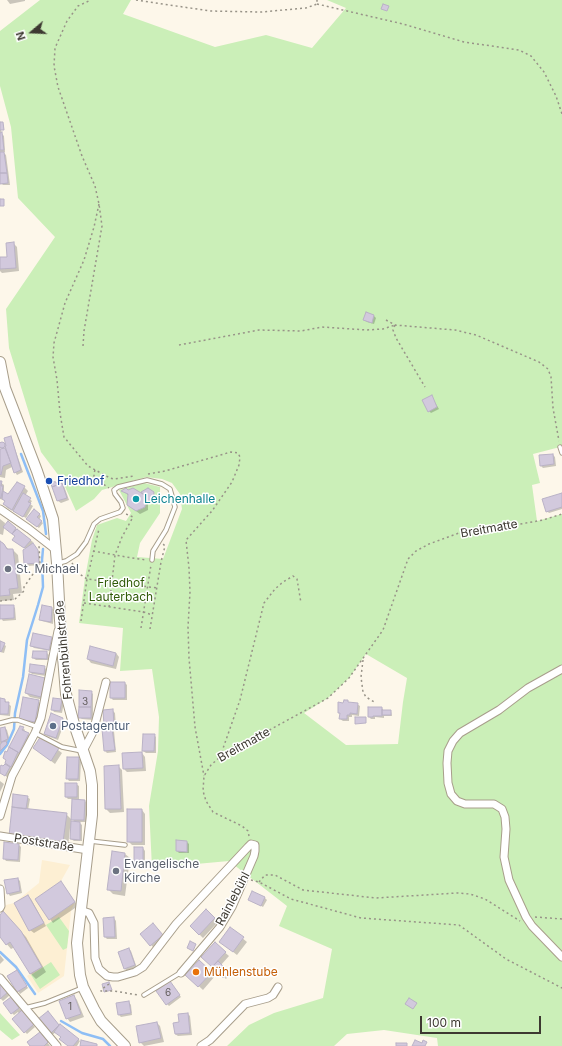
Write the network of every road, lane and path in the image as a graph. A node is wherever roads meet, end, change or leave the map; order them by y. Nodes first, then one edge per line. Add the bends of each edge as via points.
1 (91, 0) edge
2 (136, 0) edge
3 (318, 0) edge
4 (317, 4) junction
5 (562, 114) edge
6 (99, 204) junction
7 (386, 320) dead end
8 (395, 325) junction
9 (179, 345) dead end
10 (83, 346) dead end
11 (0, 362) edge
12 (425, 387) dead end
13 (2, 389) edge
14 (560, 447) joint
15 (562, 453) edge
16 (95, 470) junction
17 (145, 474) dead end
18 (139, 476) dead end
19 (109, 488) dead end
20 (0, 509) edge
21 (120, 512) junction
22 (562, 514) edge
23 (99, 529) dead end
24 (159, 540) junction
25 (38, 548) dead end
26 (56, 550) junction
27 (93, 551) junction
28 (115, 555) junction
29 (70, 558) junction
30 (152, 560) junction
31 (58, 563) junction
32 (87, 579) junction
33 (112, 582) junction
34 (148, 586) junction
35 (157, 588) junction
36 (0, 601) edge
37 (84, 603) junction
38 (301, 603) dead end
39 (109, 607) junction
40 (144, 612) junction
41 (152, 615) junction
42 (60, 620) junction
43 (81, 621) dead end
44 (141, 628) dead end
45 (150, 629) dead end
46 (363, 658) junction
47 (562, 669) edge
48 (106, 682) dead end
49 (376, 703) dead end
50 (0, 723) edge
51 (37, 730) junction
52 (83, 751) junction
53 (220, 757) junction
54 (204, 776) junction
55 (0, 816) edge
56 (0, 836) edge
57 (89, 846) junction
58 (125, 846) dead end
59 (248, 847) junction
60 (0, 889) edge
61 (0, 908) edge
62 (80, 910) junction
63 (526, 917) junction
64 (562, 919) edge
65 (562, 957) edge
66 (181, 972) joint
67 (118, 977) junction
68 (0, 978) edge
69 (83, 987) junction
70 (278, 987) dead end
71 (562, 988) edge
72 (144, 995) joint
73 (25, 1008) junction
74 (57, 1046) edge
75 (125, 1046) edge
76 (201, 1046) edge

1 - 6 path via 78,6 66,21 55,48 54,66 58,87 95,186
2 - 4 path via 210,11 261,12 306,8
3 - 4 path
4 - 5 path via 403,24 464,42 519,50 531,56 544,72
6 - 10 path via 102,226
6 - 16 path via 84,260 65,303 53,349 64,437 88,466
7 - 8 path
8 - 9 path via 368,330 322,327 301,331 259,330
8 - 12 path via 393,330 396,338
8 - 14 path via 455,330 476,335 539,362 548,369 551,378
11 - 13 main road, Fohrenbühlstraße
13 - 26 main road, Fohrenbühlstraße via 46,497 53,519
14 - 15 lane
16 - 18 path via 114,479
16 - 19 path via 94,478
17 - 54 path via 165,471 231,452 238,453 240,457 240,465 232,482 186,540 190,592 189,658 195,727
20 - 26 street
21 - 24 lane via 123,508 122,502 114,490 118,487 147,480 162,484 170,490 175,507
21 - 28 path via 133,517
21 - 29 lane via 100,519 94,524 86,542
22 - 46 path, Breitmatte via 543,520 459,534 416,551 408,559 383,630
23 - 27 path
24 - 30 lane
24 - 35 path via 165,546
25 - 36 path via 40,564 24,587 24,591 15,599
26 - 31 main road, Fohrenbühlstraße
27 - 28 path
27 - 32 path
28 - 30 path
28 - 33 path
29 - 31 lane
29 - 32 path via 78,573
30 - 34 path
31 - 42 main road, Fohrenbühlstraße
32 - 33 path
32 - 37 path
33 - 34 path
33 - 39 path
34 - 35 path
34 - 40 path
35 - 41 path
37 - 39 path
37 - 43 path
38 - 53 path via 297,579 293,576 275,589 264,603 240,700
39 - 40 path
40 - 41 path
40 - 44 path
41 - 45 path
42 - 51 street via 44,708
42 - 52 main road, Fohrenbühlstraße via 66,694
46 - 49 path via 363,692
46 - 53 path, Breitmatte via 349,678 328,698
47 - 63 street via 460,733 448,751 449,788 457,801 465,804 494,804 502,809 506,829 504,857 508,880
48 - 52 street via 92,732
50 - 51 lane via 18,720
51 - 52 lane via 62,747
51 - 55 street via 12,776
52 - 57 main road, Fohrenbühlstraße via 90,771 93,796
53 - 54 path, Breitmatte
54 - 59 path via 203,791 206,801 213,812 248,831
56 - 57 street, Poststraße
57 - 58 lane
57 - 62 main road, Fohrenbühlstraße
59 - 66 street, Rainlebühl via 251,844 255,845 256,851 232,907 220,927
59 - 67 street via 176,924 143,967
60 - 61 street
62 - 67 street via 89,913 94,923 95,958 99,968 107,976
62 - 69 main road, Fohrenbühlstraße via 77,954
63 - 64 path
63 - 65 street
63 - 71 path via 516,919 485,899 470,894 376,898 303,890 275,875 265,875 259,882 291,899 361,918 459,925 506,959
66 - 72 lane
67 - 72 path via 101,991
68 - 73 street
69 - 73 lane via 45,1003
69 - 75 main road, Fohrenbühlstraße via 101,1021
70 - 76 street via 268,998 245,1004
73 - 74 street

